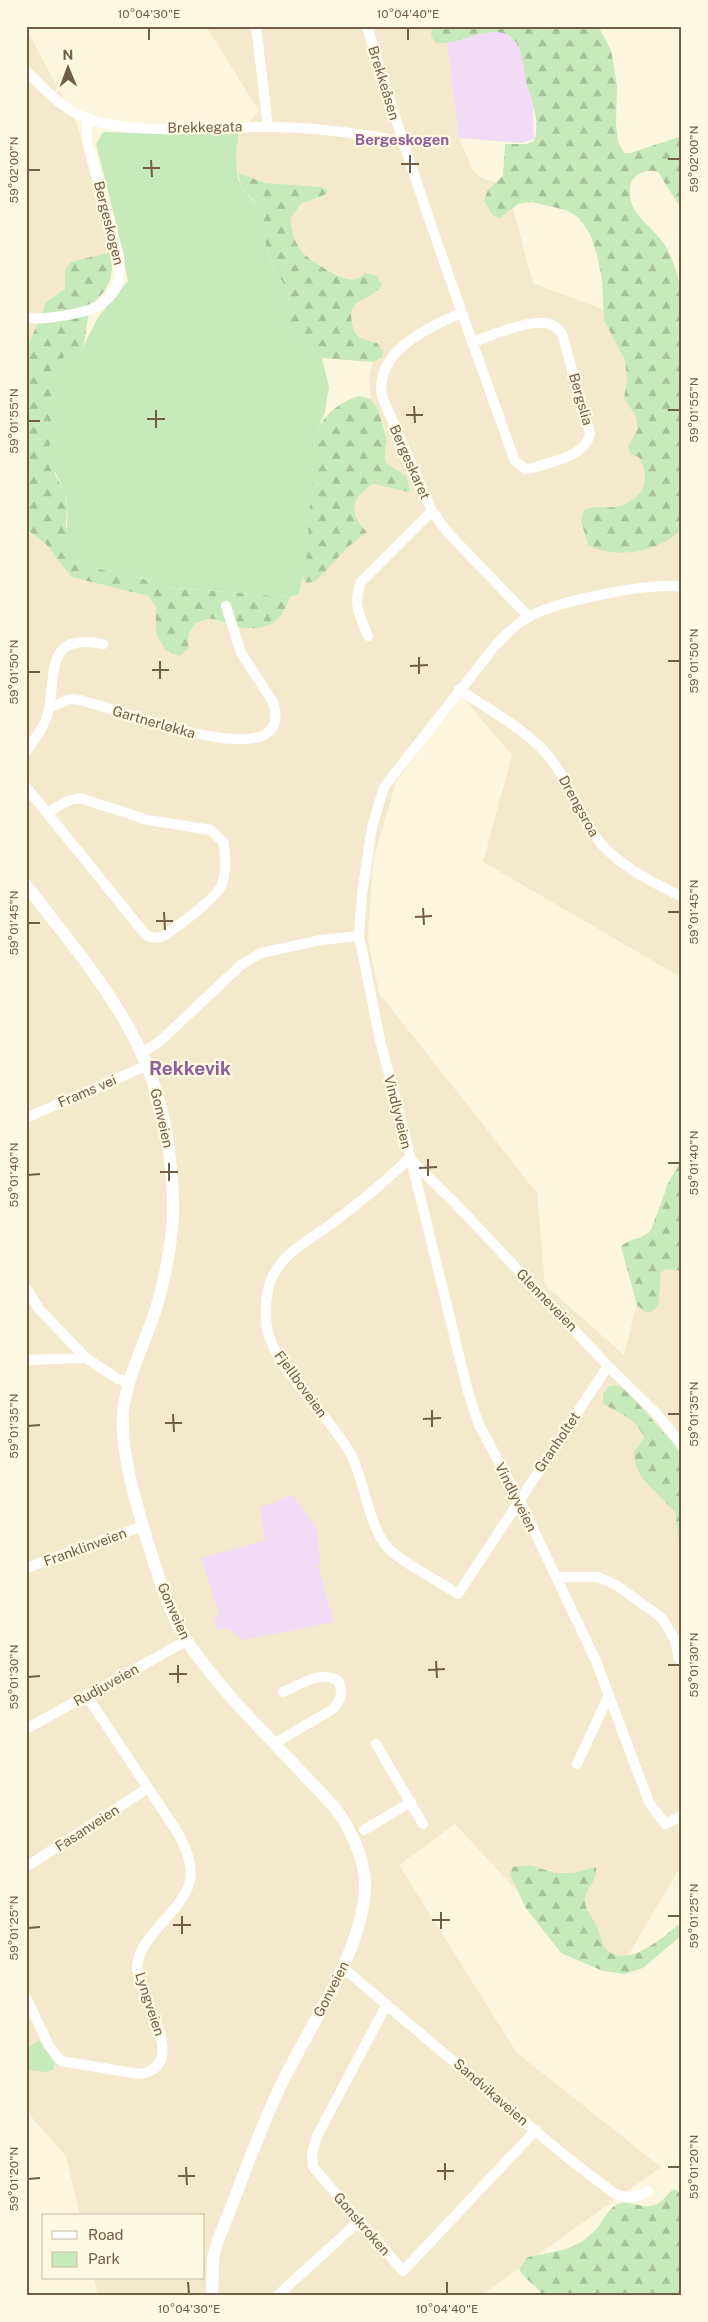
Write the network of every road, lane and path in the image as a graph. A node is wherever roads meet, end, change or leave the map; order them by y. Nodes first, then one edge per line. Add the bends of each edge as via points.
1 (256, 26) edge
2 (367, 26) edge
3 (26, 71) edge
4 (87, 118) junction
5 (268, 126) junction
6 (401, 140) junction
7 (461, 313) junction
8 (26, 318) edge
9 (472, 342) junction
10 (432, 511) junction
11 (682, 587) edge
12 (226, 606) dead end
13 (529, 617) junction
14 (368, 636) dead end
15 (103, 644) dead end
16 (459, 690) junction
17 (49, 708) junction
18 (26, 752) edge
19 (26, 787) edge
20 (47, 813) junction
21 (26, 885) edge
22 (682, 897) edge
23 (359, 936) junction
24 (143, 1052) junction
25 (148, 1065) junction
26 (26, 1118) edge
27 (409, 1158) junction
28 (26, 1288) edge
29 (86, 1358) junction
30 (26, 1360) edge
31 (608, 1366) junction
32 (129, 1382) junction
33 (682, 1445) edge
34 (519, 1499) junction
35 (143, 1526) junction
36 (26, 1568) edge
37 (556, 1578) junction
38 (458, 1594) joint
39 (186, 1641) junction
40 (679, 1659) dead end
41 (283, 1692) dead end
42 (609, 1695) junction
43 (87, 1696) junction
44 (26, 1729) edge
45 (275, 1743) junction
46 (376, 1744) dead end
47 (577, 1764) dead end
48 (148, 1788) junction
49 (411, 1802) junction
50 (682, 1816) edge
51 (423, 1824) dead end
52 (364, 1830) dead end
53 (26, 1867) edge
54 (342, 1967) junction
55 (26, 1997) edge
56 (387, 2004) junction
57 (536, 2130) junction
58 (648, 2191) dead end
59 (359, 2220) junction
60 (212, 2296) edge
61 (277, 2296) edge

1 - 5 street
2 - 6 street, Brekkeåsen
3 - 4 street, Brekkegata via 66,107
4 - 5 street, Brekkegata via 131,127
4 - 8 street, Bergeskogen via 87,140 119,257 119,280 102,304 86,313
5 - 6 street, Brekkegata
6 - 7 street, Bergslia
7 - 9 street, Bergslia
7 - 10 street, Bergeskaret via 411,339 390,362 381,379 385,408
9 - 9 street, Bergslia via 515,461 520,466 532,468 578,452 586,446 590,433 558,329 546,323 529,324
10 - 13 street, Bergeskaret via 448,533
10 - 14 street via 360,582 355,595
11 - 13 street via 649,588 576,600
12 - 17 street, Gartnerløkka via 241,653 273,702 276,712 275,722 261,737 195,734 74,699
13 - 16 street via 500,641
15 - 17 street via 85,640 63,648 56,660
16 - 22 street, Drengsroa via 544,751 564,777 593,835 616,858
16 - 23 street via 384,787 372,827
17 - 18 street via 44,726
19 - 20 street
20 - 20 street via 146,936 159,938 168,933 211,900 223,881 224,843 211,830 148,820 80,798 67,801
21 - 24 street, Gonveien via 110,994
23 - 24 street via 321,940 261,953 241,965 159,1042
23 - 27 street, Vindlyveien
24 - 25 street, Gonveien
25 - 26 street, Frams vei
25 - 32 street, Gonveien via 164,1114 170,1149 172,1228 156,1308
27 - 31 street, Glenneveien
27 - 34 street, Vindlyveien via 468,1392 479,1425
27 - 38 street, Fjellboveien via 335,1221 293,1251 279,1266 271,1279 266,1317 269,1335 280,1359 349,1451 382,1540 390,1551
28 - 29 street via 39,1309
29 - 30 street
29 - 32 street via 118,1379
31 - 33 street, Glenneveien via 658,1414
31 - 34 street, Granholtet
32 - 35 street, Gonveien via 123,1438
34 - 37 street, Vindlyveien
34 - 38 street, Granholtet
35 - 36 street, Franklinveien
35 - 39 street, Gonveien via 163,1587
37 - 40 street via 598,1577 616,1585 662,1618 676,1640
37 - 42 street, Vindlyveien
39 - 43 street, Rudjuveien
39 - 45 street, Gonveien
41 - 45 street via 329,1676 339,1682 342,1690 333,1709
42 - 47 street
42 - 50 street, Vindlyveien via 649,1802 664,1824
43 - 44 street, Rudjuveien
43 - 48 street, Lyngveien
45 - 54 street, Gonveien via 342,1817 359,1851 365,1880 363,1912
46 - 49 street
48 - 53 street, Fasanveien
48 - 55 street, Lyngveien via 186,1847 192,1870 189,1889 181,1902 144,1944 138,1957 137,1970 162,2038 163,2053 158,2066 151,2072 139,2074 61,2061 49,2046
49 - 51 street
49 - 52 street
54 - 56 street, Sandvikaveien
54 - 60 street, Gonveien via 279,2088 218,2240 213,2258
56 - 57 street, Sandvikaveien
56 - 59 street, Gonskroken via 317,2136 312,2153 313,2168
57 - 58 street, Sandvikaveien via 615,2194 623,2198
57 - 59 street, Gonskroken via 403,2271
59 - 61 street

